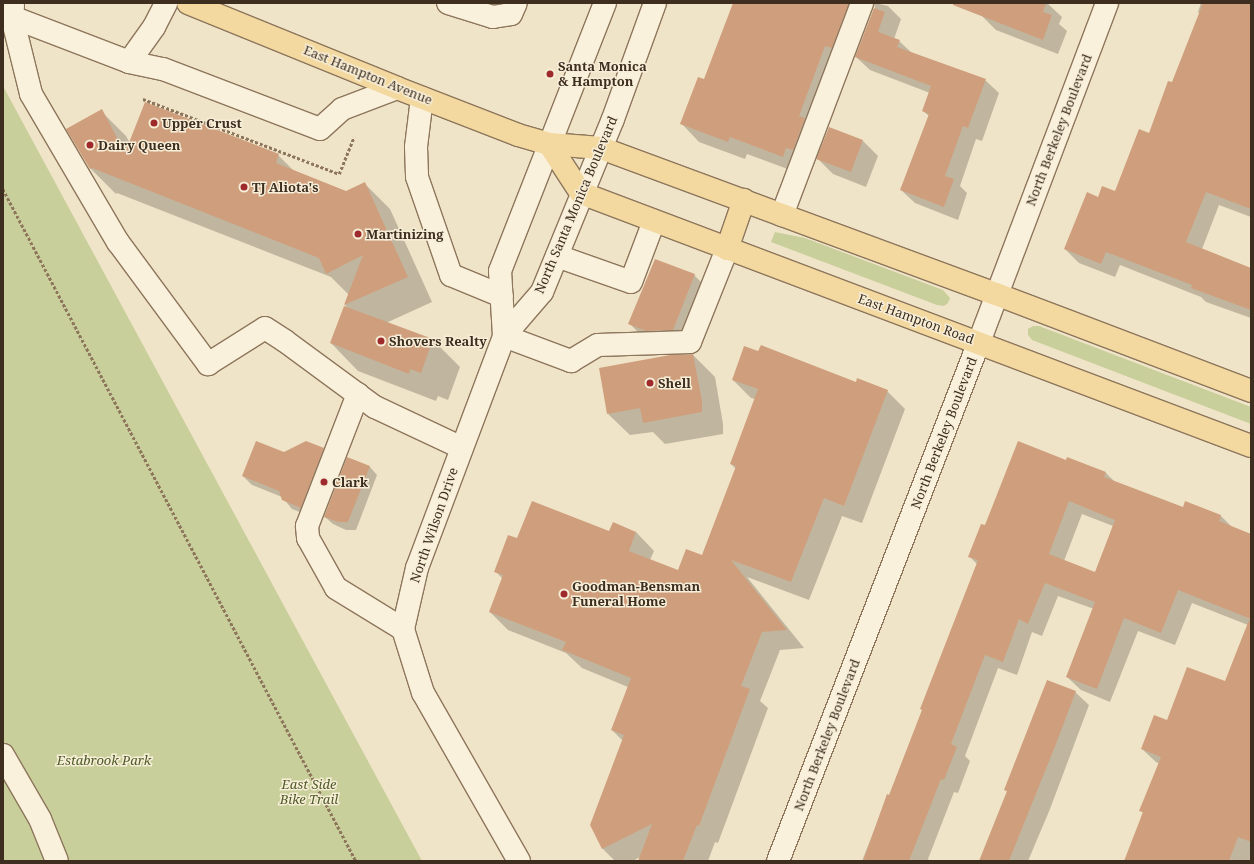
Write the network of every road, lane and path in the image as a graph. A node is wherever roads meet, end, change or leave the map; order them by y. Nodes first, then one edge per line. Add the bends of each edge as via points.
1 (166, 3) edge
2 (188, 3) edge
3 (516, 3) edge
4 (605, 3) edge
5 (655, 3) edge
6 (862, 3) edge
7 (1107, 3) edge
8 (452, 4) edge
9 (13, 10) edge
10 (130, 62) junction
11 (397, 88) junction
12 (422, 98) junction
13 (549, 144) junction
14 (601, 148) junction
15 (3, 189) edge
16 (581, 193) junction
17 (744, 200) junction
18 (782, 215) junction
19 (654, 221) junction
20 (727, 250) junction
21 (557, 256) junction
22 (996, 294) junction
23 (502, 296) junction
24 (504, 336) junction
25 (979, 342) junction
26 (1251, 391) edge
27 (358, 394) junction
28 (1251, 446) edge
29 (462, 448) junction
30 (403, 629) junction
31 (3, 755) edge
32 (57, 861) edge
33 (356, 861) edge
34 (519, 861) edge
35 (778, 861) edge

1 - 10 street via 154,27
2 - 11 main road, East Hampton Avenue
3 - 8 street via 511,14 493,17
4 - 13 street
5 - 14 street, North Santa Monica Boulevard
6 - 18 street
7 - 22 street, North Berkeley Boulevard
9 - 10 street
9 - 27 street via 31,94 118,242 208,364 265,328
10 - 11 street via 163,69 320,129 342,109
11 - 12 main road, East Hampton Avenue
12 - 13 main road, East Hampton Avenue via 518,135
12 - 23 street via 416,147 417,177 451,275
13 - 14 main road, East Hampton Avenue
13 - 16 main road
13 - 23 street via 500,271
14 - 16 street, North Santa Monica Boulevard
14 - 17 main road
15 - 33 path
16 - 19 main road, East Hampton Road
16 - 21 street, North Santa Monica Boulevard
17 - 18 main road
17 - 20 main road
18 - 22 main road
19 - 20 main road, East Hampton Road
19 - 21 street via 631,282
20 - 24 street via 690,342 598,345 571,361
20 - 25 main road, East Hampton Road
21 - 24 street, North Santa Monica Boulevard via 542,292
22 - 25 street, North Berkeley Boulevard
22 - 26 main road
23 - 24 street
24 - 29 street, North Wilson Drive
25 - 28 main road, East Hampton Road
25 - 35 street, North Berkeley Boulevard
27 - 29 street via 375,407
27 - 30 street via 307,526 308,538 336,588
29 - 30 street, North Wilson Drive via 417,568
30 - 34 street via 423,693
31 - 32 street via 40,819

